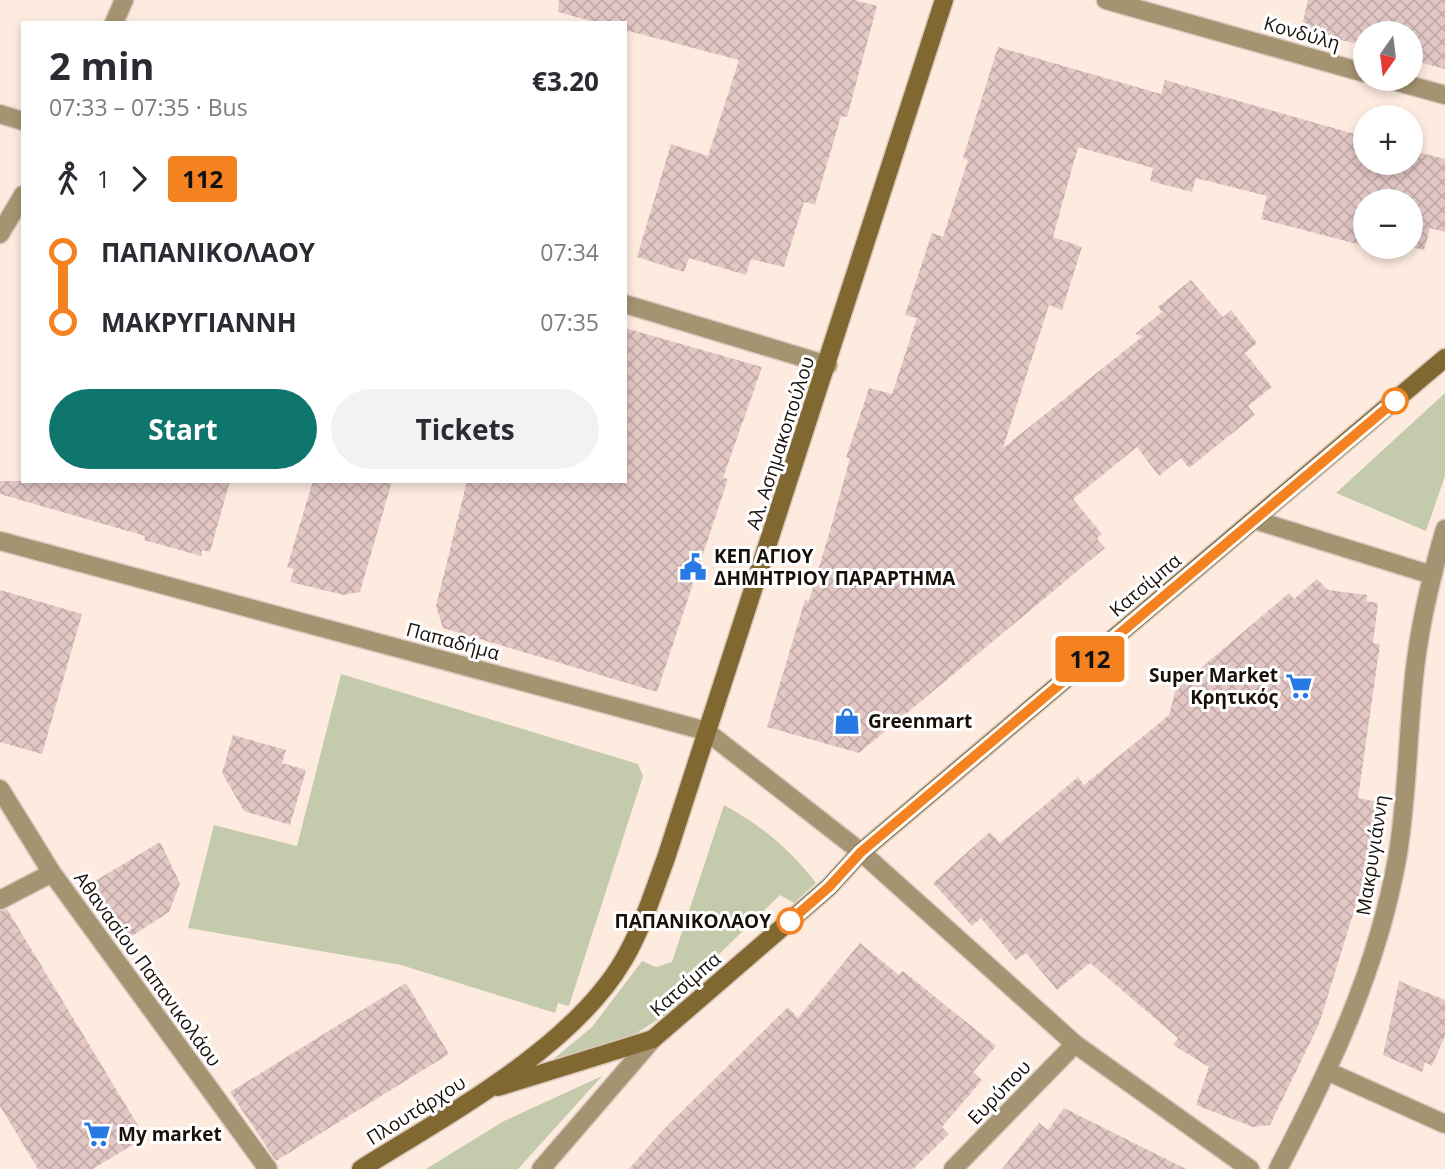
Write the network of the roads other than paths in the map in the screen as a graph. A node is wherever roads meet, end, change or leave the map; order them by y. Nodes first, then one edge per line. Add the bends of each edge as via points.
1 (124, 0) edge
2 (944, 0) edge
3 (1105, 0) edge
4 (115, 21) edge
5 (1353, 69) edge
6 (1423, 89) edge
7 (1445, 95) edge
8 (0, 114) edge
9 (21, 120) edge
10 (21, 198) edge
11 (0, 234) edge
12 (627, 305) edge
13 (1445, 358) edge
14 (828, 365) junction
15 (1255, 520) junction
16 (1445, 529) edge
17 (0, 541) edge
18 (1432, 575) junction
19 (706, 731) junction
20 (0, 789) edge
21 (861, 852) junction
22 (52, 873) junction
23 (0, 900) edge
24 (653, 1039) junction
25 (1074, 1044) junction
26 (1329, 1072) junction
27 (491, 1089) junction
28 (1445, 1124) edge
29 (268, 1169) edge
30 (361, 1169) edge
31 (541, 1169) edge
32 (953, 1169) edge
33 (1250, 1169) edge
34 (1278, 1169) edge

1 - 4 street
2 - 14 street, Αλ. Ασημακοπούλου
3 - 5 street, Κονδύλη
6 - 7 street
8 - 9 street
10 - 11 street
12 - 14 street
13 - 15 street, Κατσίμπα
14 - 19 street, Αλ. Ασημακοπούλου
15 - 18 street
15 - 21 street, Κατσίμπα
16 - 18 street, Μακρυγιάννη
17 - 19 street, Παπαδήμα
18 - 26 street, Μακρυγιάννη via 1417,653 1397,857 1362,990
19 - 21 street, Παπαδήμα
19 - 27 street, Αλ. Ασημακοπούλου via 661,870 638,933 621,964 579,1016
20 - 22 street, Αθανασίου Παπανικολάου
21 - 24 street, Κατσίμπα via 829,887
21 - 25 street, Παπαδήμα
22 - 23 street
22 - 29 street, Αθανασίου Παπανικολάου
24 - 27 street, Κατσίμπα
24 - 31 street, Κατσίμπα
25 - 32 street, Ευρύπου
25 - 33 street, Παπαδήμα
26 - 28 street
26 - 34 street, Μακρυγιάννη
27 - 30 street, Πλουτάρχου

